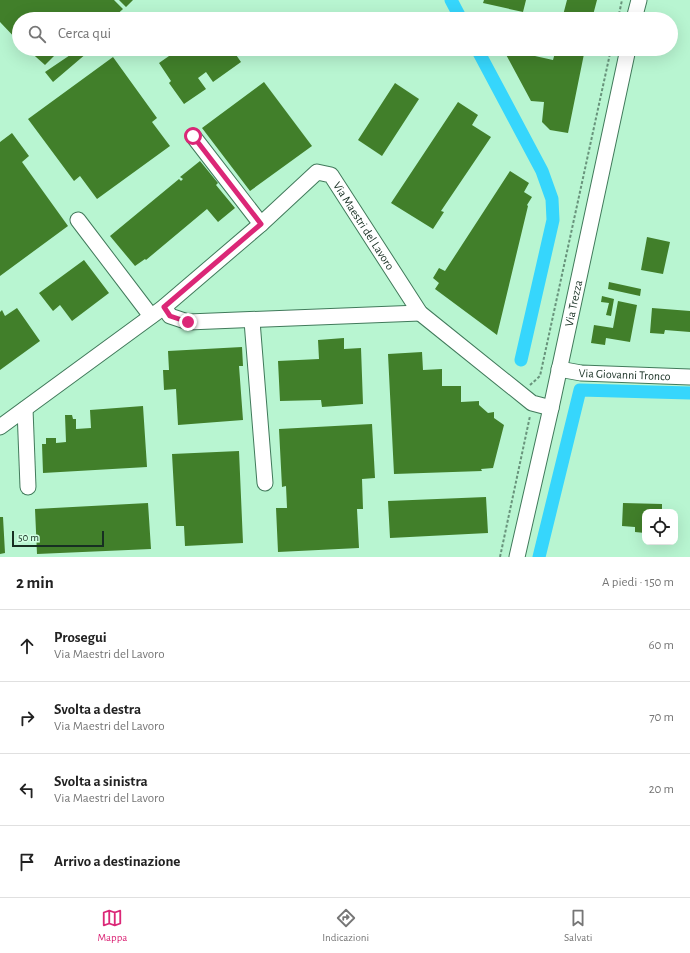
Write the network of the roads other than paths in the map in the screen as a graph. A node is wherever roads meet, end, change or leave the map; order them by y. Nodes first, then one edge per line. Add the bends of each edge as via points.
1 (639, 0) edge
2 (636, 12) edge
3 (626, 56) edge
4 (193, 136) dead end
5 (78, 220) dead end
6 (261, 224) junction
7 (164, 307) junction
8 (420, 313) junction
9 (151, 316) junction
10 (252, 321) junction
11 (559, 369) junction
12 (690, 377) edge
13 (551, 408) junction
14 (26, 409) junction
15 (0, 427) edge
16 (265, 483) dead end
17 (28, 487) dead end
18 (517, 557) edge

1 - 2 street
3 - 11 street, Via Trezza
4 - 6 street
5 - 9 street
6 - 7 street, Via Maestri del Lavoro
6 - 8 street, Via Maestri del Lavoro via 318,172 331,175
7 - 9 street, Via Maestri del Lavoro
7 - 10 street via 170,316 188,322
8 - 10 street
8 - 13 street, Via Maestri del Lavoro via 532,403
9 - 14 street, Via Maestri del Lavoro
10 - 16 street
11 - 12 street, Via Giovanni Tronco via 581,373
11 - 13 street, Via Trezza
13 - 18 street, Via Trezza
14 - 15 street, Via Maestri del Lavoro
14 - 17 street

